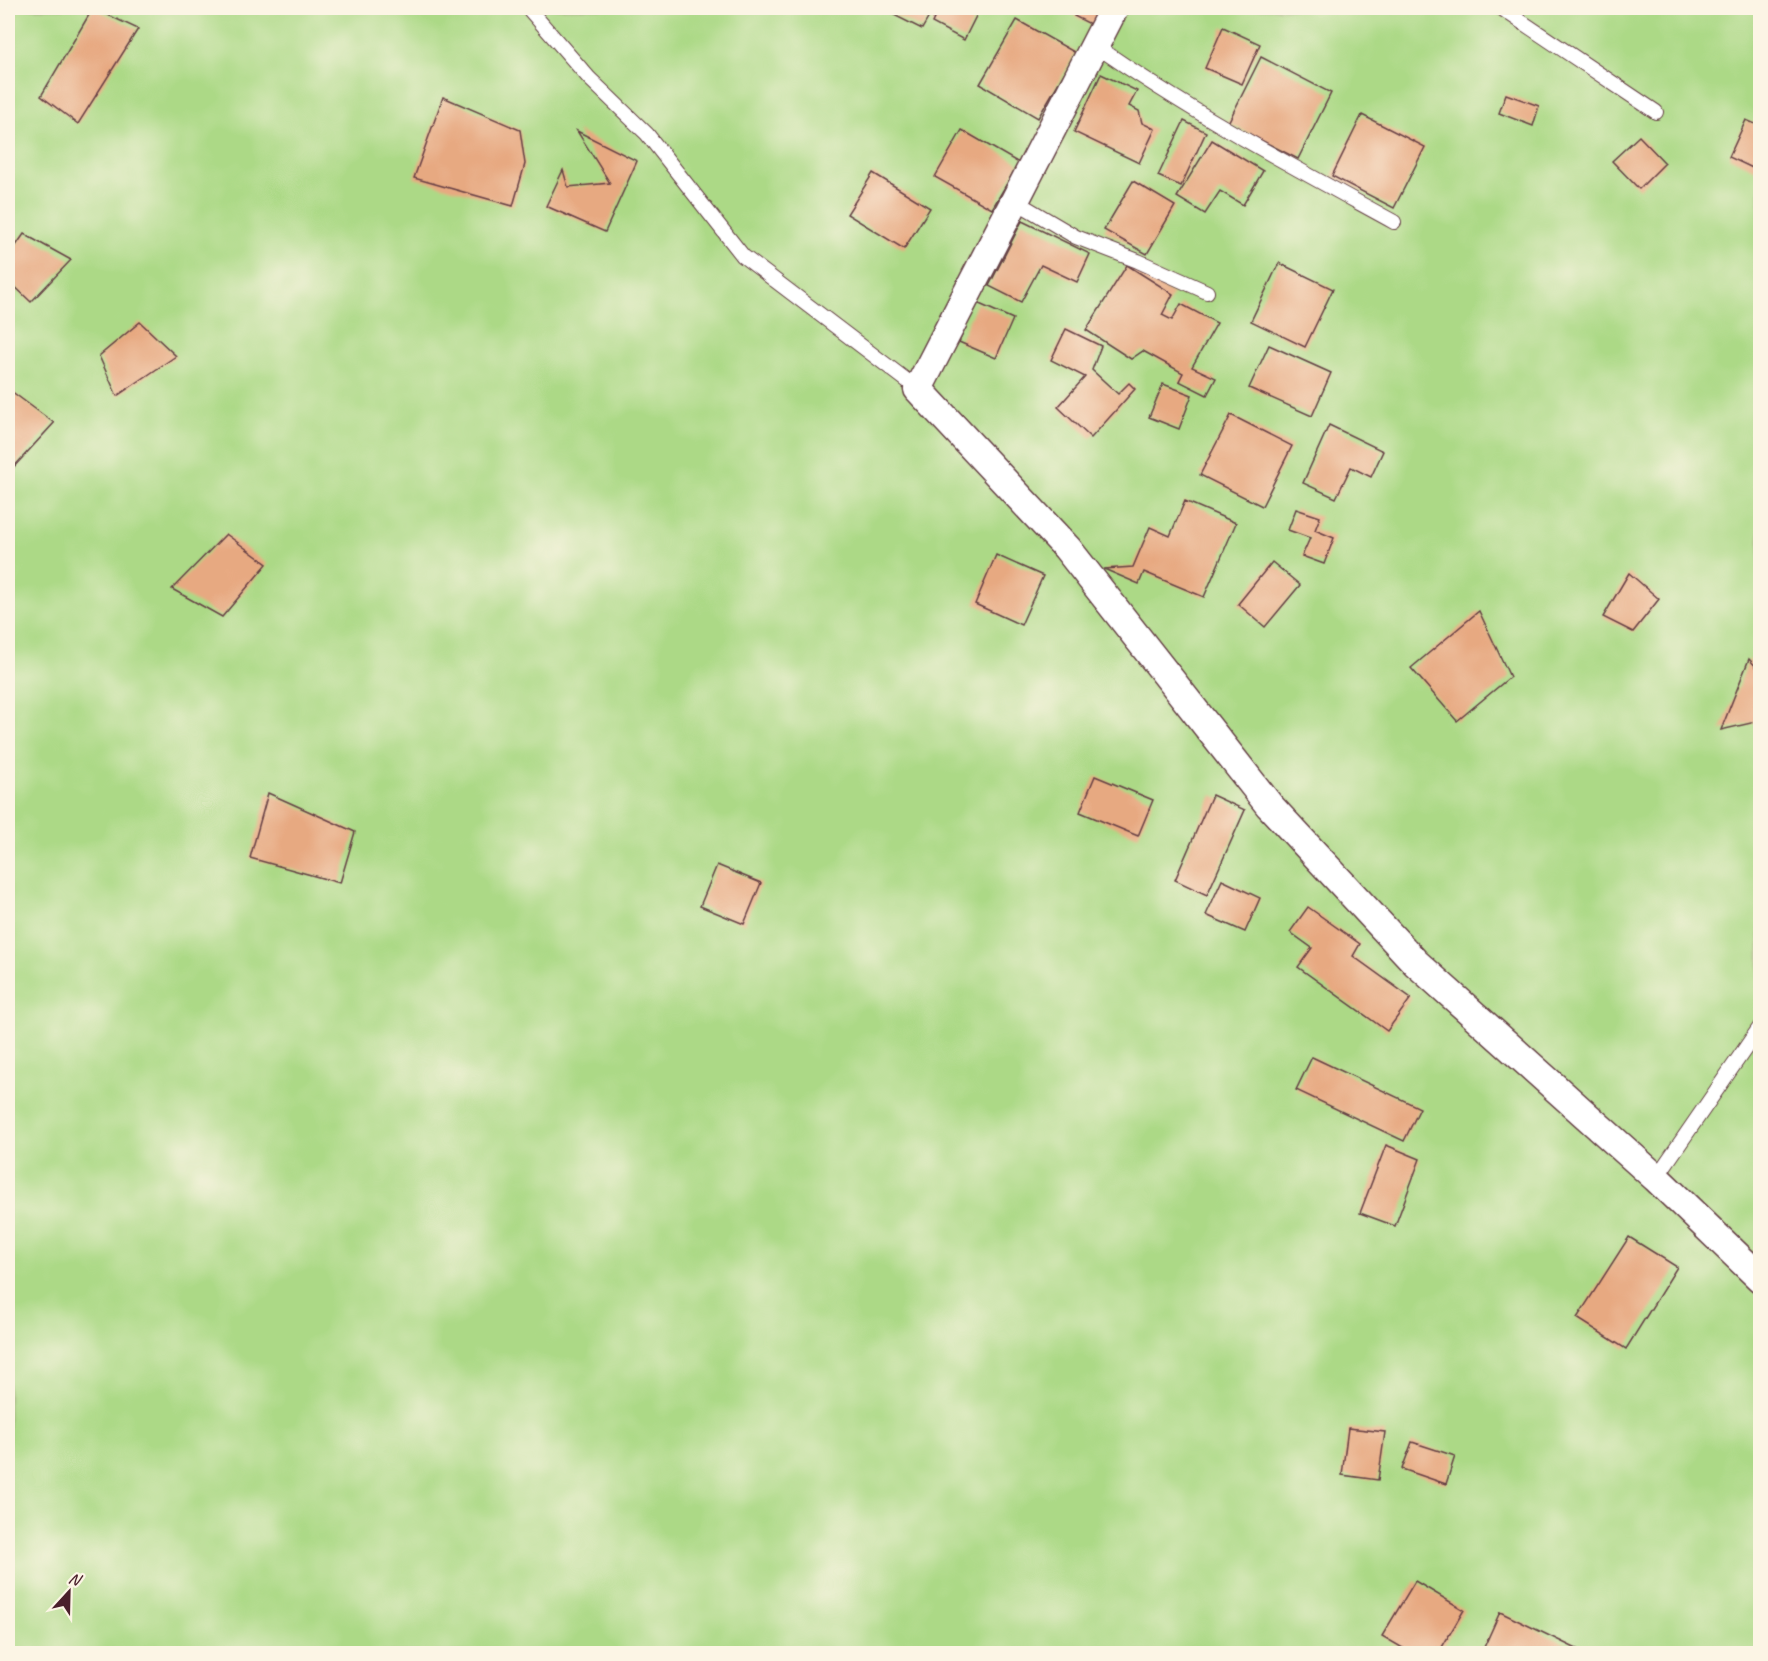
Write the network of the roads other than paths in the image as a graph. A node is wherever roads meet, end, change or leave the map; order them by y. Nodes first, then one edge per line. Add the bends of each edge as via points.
1 (528, 8) edge
2 (1114, 8) edge
3 (1501, 8) edge
4 (1095, 45) junction
5 (1656, 112) dead end
6 (1015, 201) junction
7 (1394, 222) dead end
8 (1208, 292) dead end
9 (918, 389) junction
10 (1761, 1027) edge
11 (1656, 1178) junction
12 (1761, 1278) edge

1 - 9 lane via 647,134 743,256
2 - 4 street
3 - 5 lane
4 - 6 street
4 - 7 lane via 1236,136
6 - 8 lane via 1076,237
6 - 9 street
9 - 11 street via 1067,548 1277,814 1416,963
10 - 11 lane
11 - 12 street

